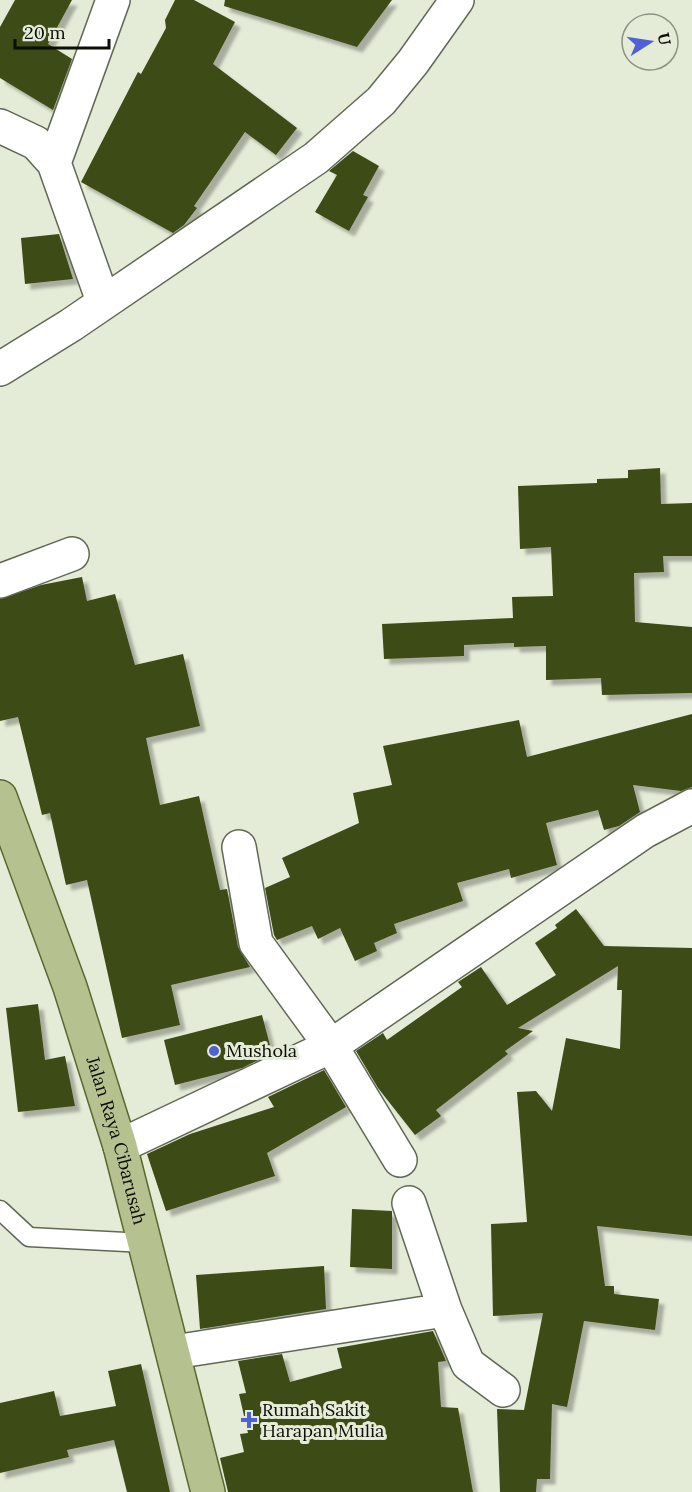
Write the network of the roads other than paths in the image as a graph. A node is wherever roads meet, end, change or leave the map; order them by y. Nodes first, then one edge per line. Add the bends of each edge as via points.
1 (114, 0) edge
2 (457, 0) edge
3 (0, 126) edge
4 (54, 162) junction
5 (103, 301) junction
6 (0, 369) edge
7 (72, 554) dead end
8 (0, 581) edge
9 (0, 797) edge
10 (692, 806) edge
11 (239, 847) dead end
12 (331, 1046) junction
13 (120, 1146) junction
14 (400, 1160) dead end
15 (409, 1203) dead end
16 (0, 1210) edge
17 (145, 1243) junction
18 (445, 1310) junction
19 (174, 1352) junction
20 (503, 1390) dead end
21 (208, 1492) edge

1 - 4 street
2 - 5 street via 381,101 316,158
3 - 4 street via 36,143
4 - 5 street
5 - 6 street
7 - 8 street
9 - 13 main road, Jalan Raya Cibarusah via 70,987
10 - 12 street via 645,831
11 - 12 street via 256,943
12 - 13 street
12 - 14 street
13 - 17 main road, Jalan Raya Cibarusah
15 - 18 street
16 - 17 lane via 29,1236
17 - 19 main road, Jalan Raya Cibarusah
18 - 19 street
18 - 20 street via 468,1364
19 - 21 main road, Jalan Raya Cibarusah

